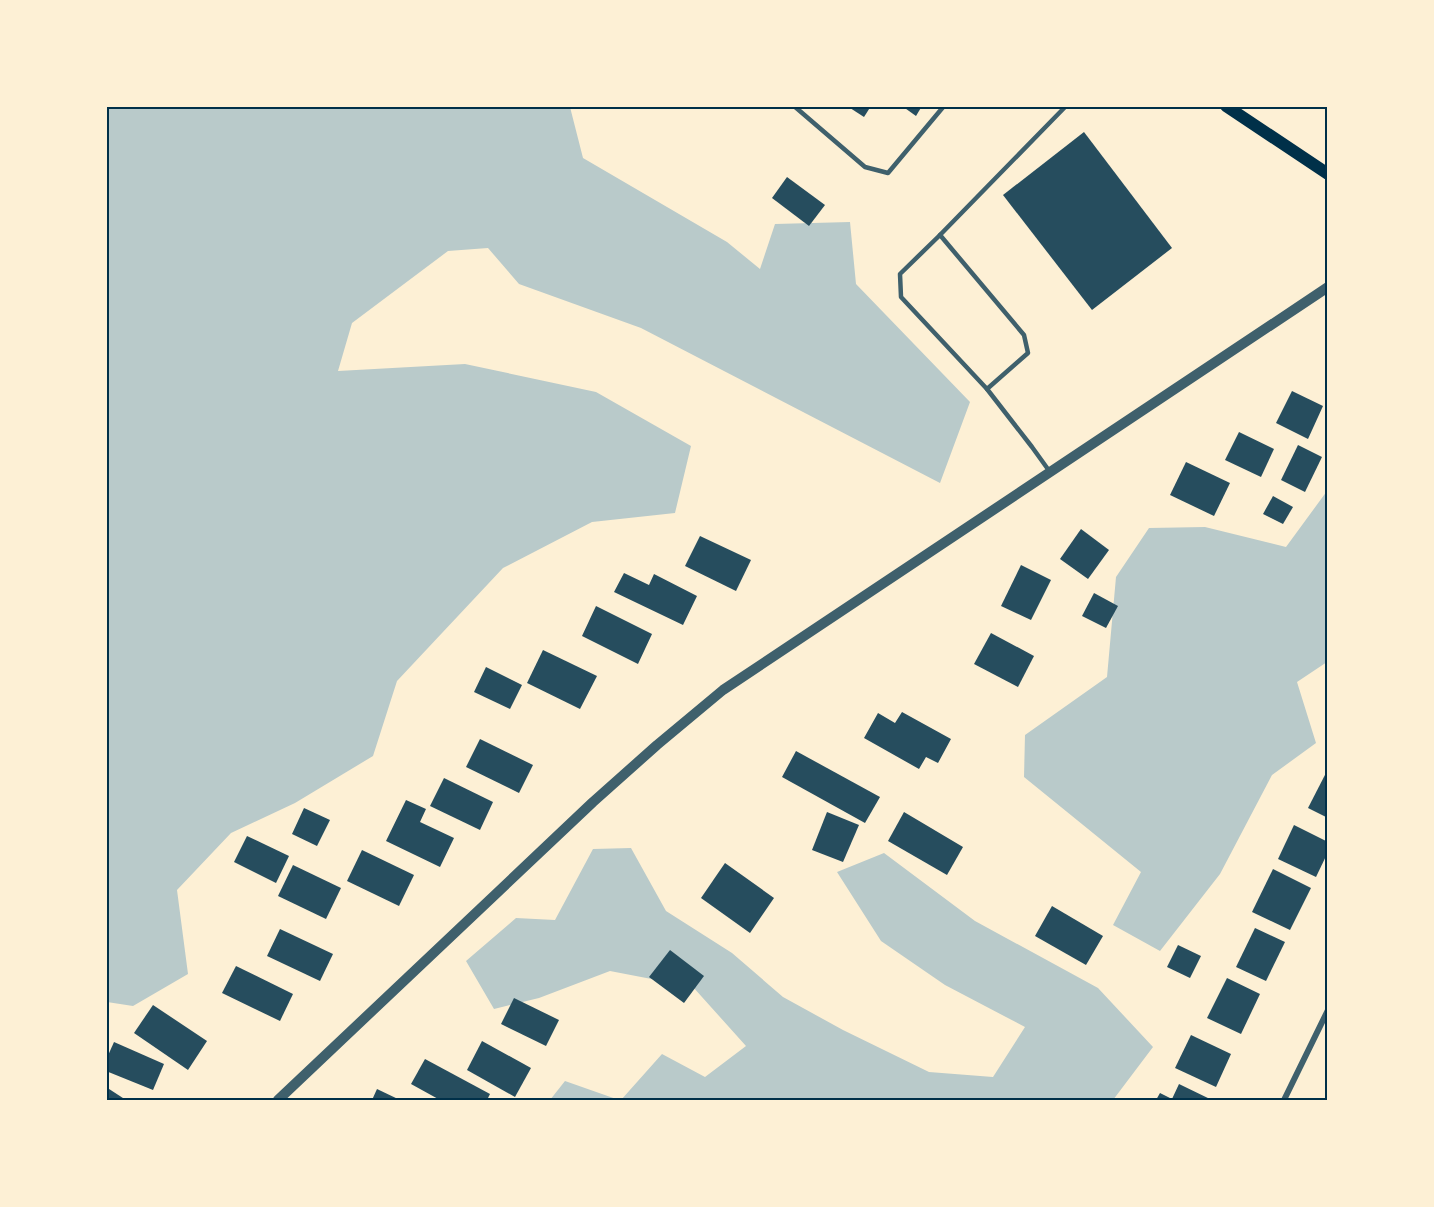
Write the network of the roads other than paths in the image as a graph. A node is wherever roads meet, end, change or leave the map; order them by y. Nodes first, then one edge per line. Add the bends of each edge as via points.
1 (794, 106) edge
2 (944, 106) edge
3 (1066, 106) edge
4 (1226, 106) edge
5 (1328, 174) edge
6 (940, 235) junction
7 (1328, 287) edge
8 (987, 389) junction
9 (1050, 472) junction
10 (1328, 1010) edge
11 (278, 1101) edge
12 (1284, 1101) edge

1 - 2 lane via 865,167 888,173
3 - 6 lane
4 - 5 main road
6 - 8 lane via 1024,335 1028,353
6 - 8 lane via 900,274 902,297
7 - 9 street
8 - 9 lane
9 - 11 street via 723,690 593,802
10 - 12 street

